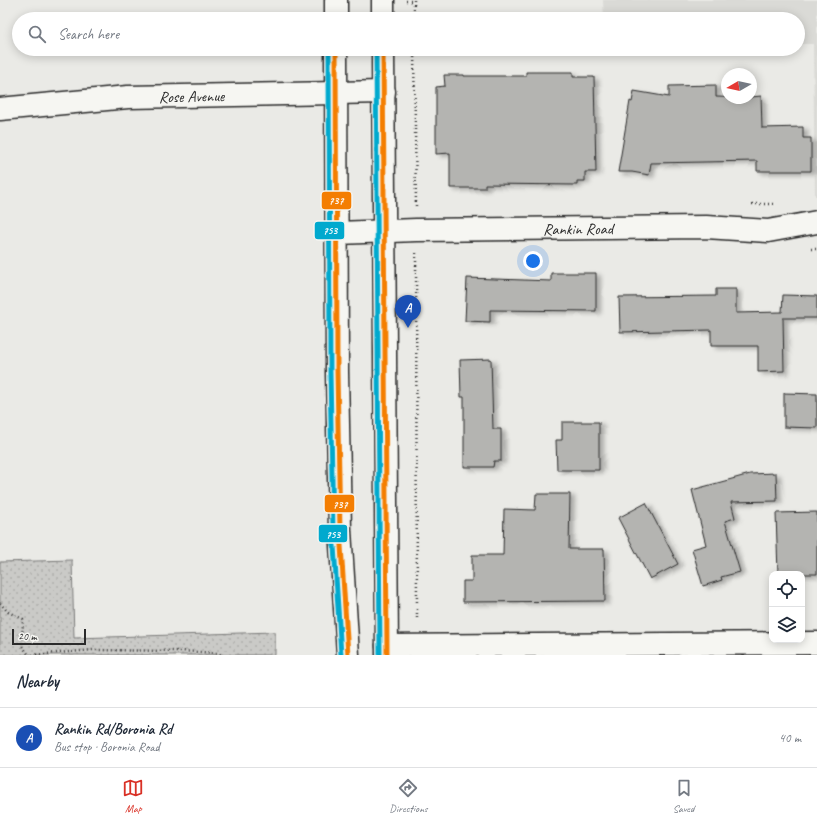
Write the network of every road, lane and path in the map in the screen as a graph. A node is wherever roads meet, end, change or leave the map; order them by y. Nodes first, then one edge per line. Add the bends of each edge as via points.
1 (336, 0) edge
2 (383, 0) edge
3 (414, 0) edge
4 (336, 12) edge
5 (383, 12) edge
6 (414, 12) edge
7 (336, 56) edge
8 (383, 56) edge
9 (414, 56) edge
10 (384, 92) junction
11 (337, 93) junction
12 (0, 109) edge
13 (416, 206) dead end
14 (817, 222) edge
15 (385, 231) junction
16 (338, 233) junction
17 (416, 252) dead end
18 (0, 603) edge
19 (417, 621) dead end
20 (817, 643) edge
21 (387, 651) edge
22 (29, 655) edge
23 (32, 655) edge
24 (222, 655) edge
25 (348, 655) edge

1 - 4 street
2 - 5 street
3 - 6 path
7 - 11 street
8 - 10 street
9 - 13 path
10 - 11 street, Rose Avenue
10 - 15 street
11 - 12 street, Rose Avenue via 128,97
11 - 16 street
14 - 15 street, Rankin Road via 768,231 706,227
15 - 16 street, Rankin Road
15 - 21 street
16 - 25 street via 340,530
17 - 19 path
18 - 22 path via 8,612 23,619 22,646
20 - 21 street
23 - 24 path via 93,650 181,651

